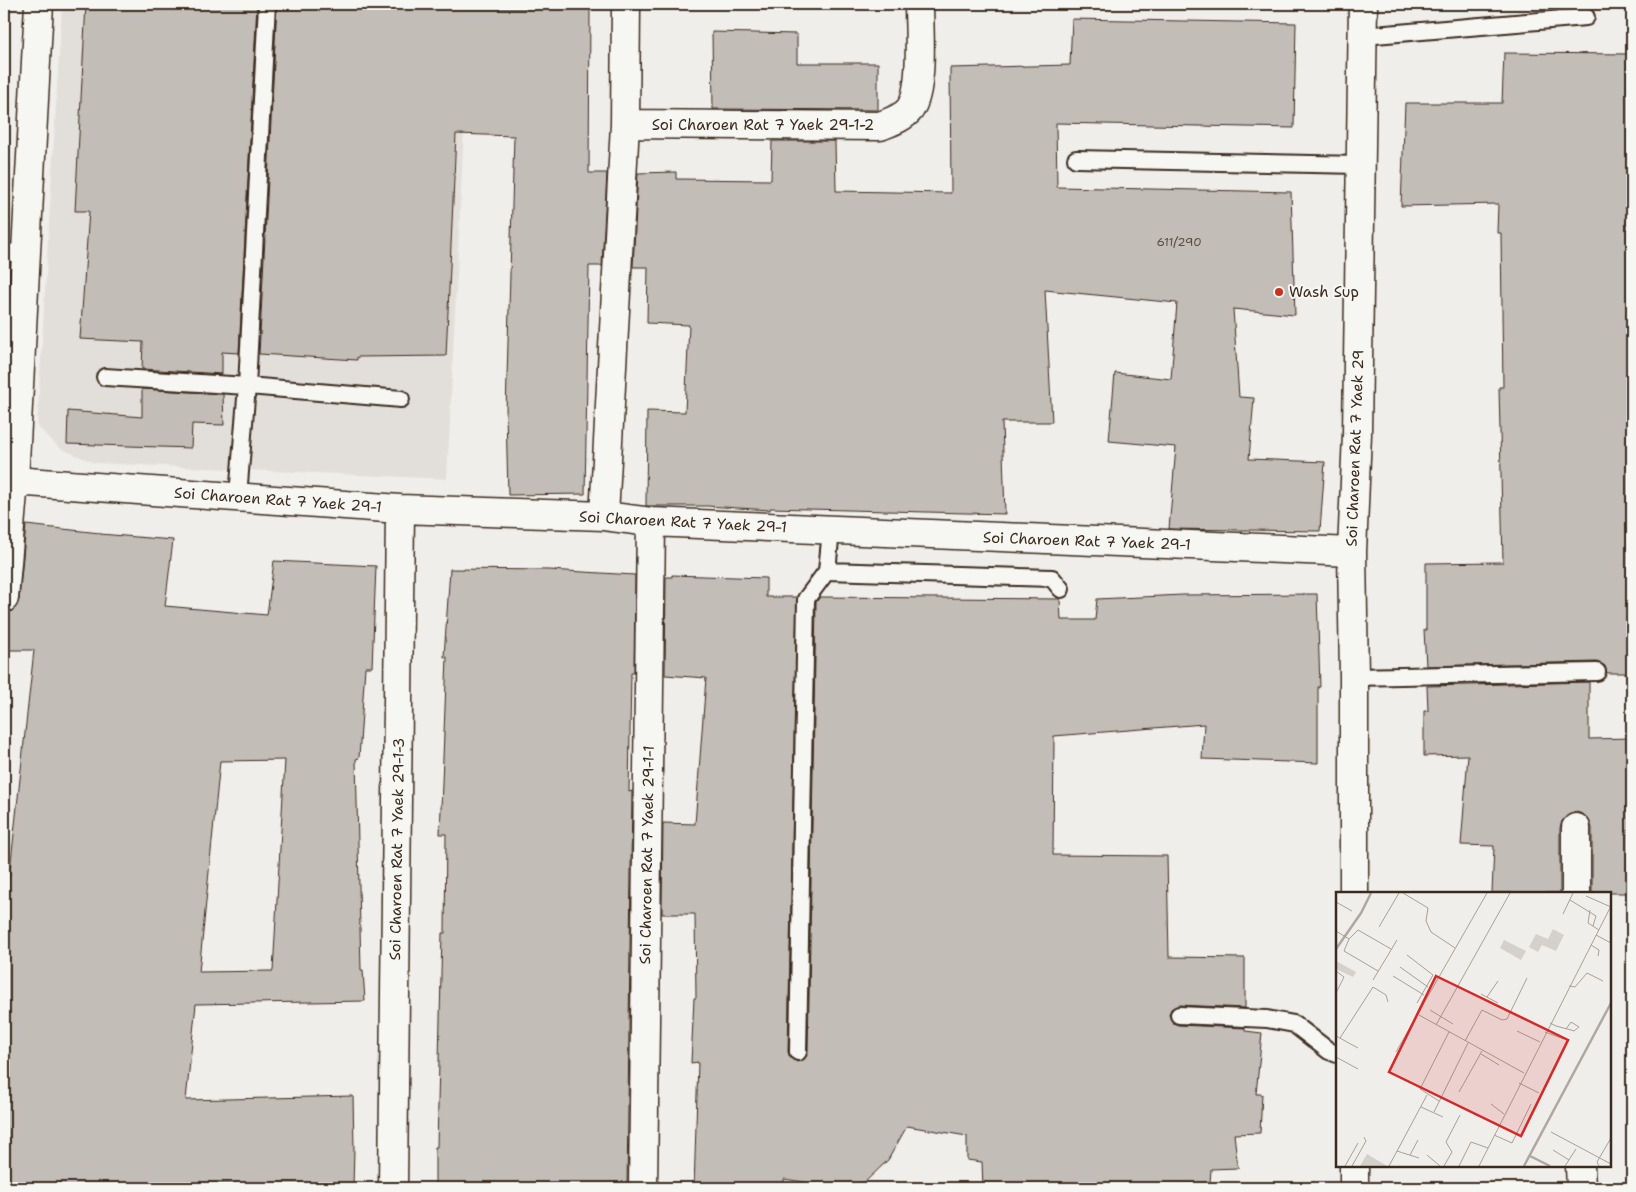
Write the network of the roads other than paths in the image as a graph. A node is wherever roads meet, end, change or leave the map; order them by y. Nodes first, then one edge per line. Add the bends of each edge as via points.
1 (39, 4) edge
2 (267, 4) edge
3 (626, 4) edge
4 (919, 4) edge
5 (1363, 4) edge
6 (1586, 17) dead end
7 (1363, 36) junction
8 (625, 124) junction
9 (1076, 158) dead end
10 (1360, 165) junction
11 (15, 253) edge
12 (105, 377) dead end
13 (247, 386) junction
14 (401, 399) dead end
15 (14, 481) junction
16 (238, 496) junction
17 (400, 509) junction
18 (604, 516) junction
19 (651, 522) junction
20 (831, 530) junction
21 (1352, 552) junction
22 (827, 571) junction
23 (1061, 589) dead end
24 (4, 598) edge
25 (1597, 672) dead end
26 (1354, 676) junction
27 (1576, 828) dead end
28 (1354, 892) edge
29 (1576, 892) edge
30 (1179, 1015) dead end
31 (798, 1052) dead end
32 (1336, 1054) edge
33 (1354, 1167) edge
34 (1580, 1167) edge
35 (394, 1188) edge
36 (643, 1188) edge
37 (1354, 1188) edge
38 (1580, 1188) edge

1 - 11 street
2 - 13 lane
3 - 8 street
4 - 8 street, Soi Charoen Rat 7 Yaek 29-1-2 via 918,88 910,109 897,120 880,126
5 - 7 street, Soi Charoen Rat 7 Yaek 29
6 - 7 lane
7 - 10 street, Soi Charoen Rat 7 Yaek 29
8 - 18 street
9 - 10 lane
10 - 21 street, Soi Charoen Rat 7 Yaek 29 via 1357,434
11 - 15 street
12 - 13 lane
13 - 14 lane
13 - 16 lane
15 - 16 street, Soi Charoen Rat 7 Yaek 29-1
15 - 24 street
16 - 17 street, Soi Charoen Rat 7 Yaek 29-1
17 - 18 street, Soi Charoen Rat 7 Yaek 29-1
17 - 35 street, Soi Charoen Rat 7 Yaek 29-1-3
18 - 19 street, Soi Charoen Rat 7 Yaek 29-1
19 - 20 street, Soi Charoen Rat 7 Yaek 29-1
19 - 36 street, Soi Charoen Rat 7 Yaek 29-1-1
20 - 21 street, Soi Charoen Rat 7 Yaek 29-1
20 - 22 lane
21 - 26 street, Soi Charoen Rat 7 Yaek 29
22 - 23 lane via 1052,578
22 - 31 lane via 806,599
25 - 26 lane
26 - 28 street, Soi Charoen Rat 7 Yaek 29
27 - 29 street
30 - 32 lane via 1267,1019 1294,1024 1329,1052
33 - 37 street
34 - 38 street

